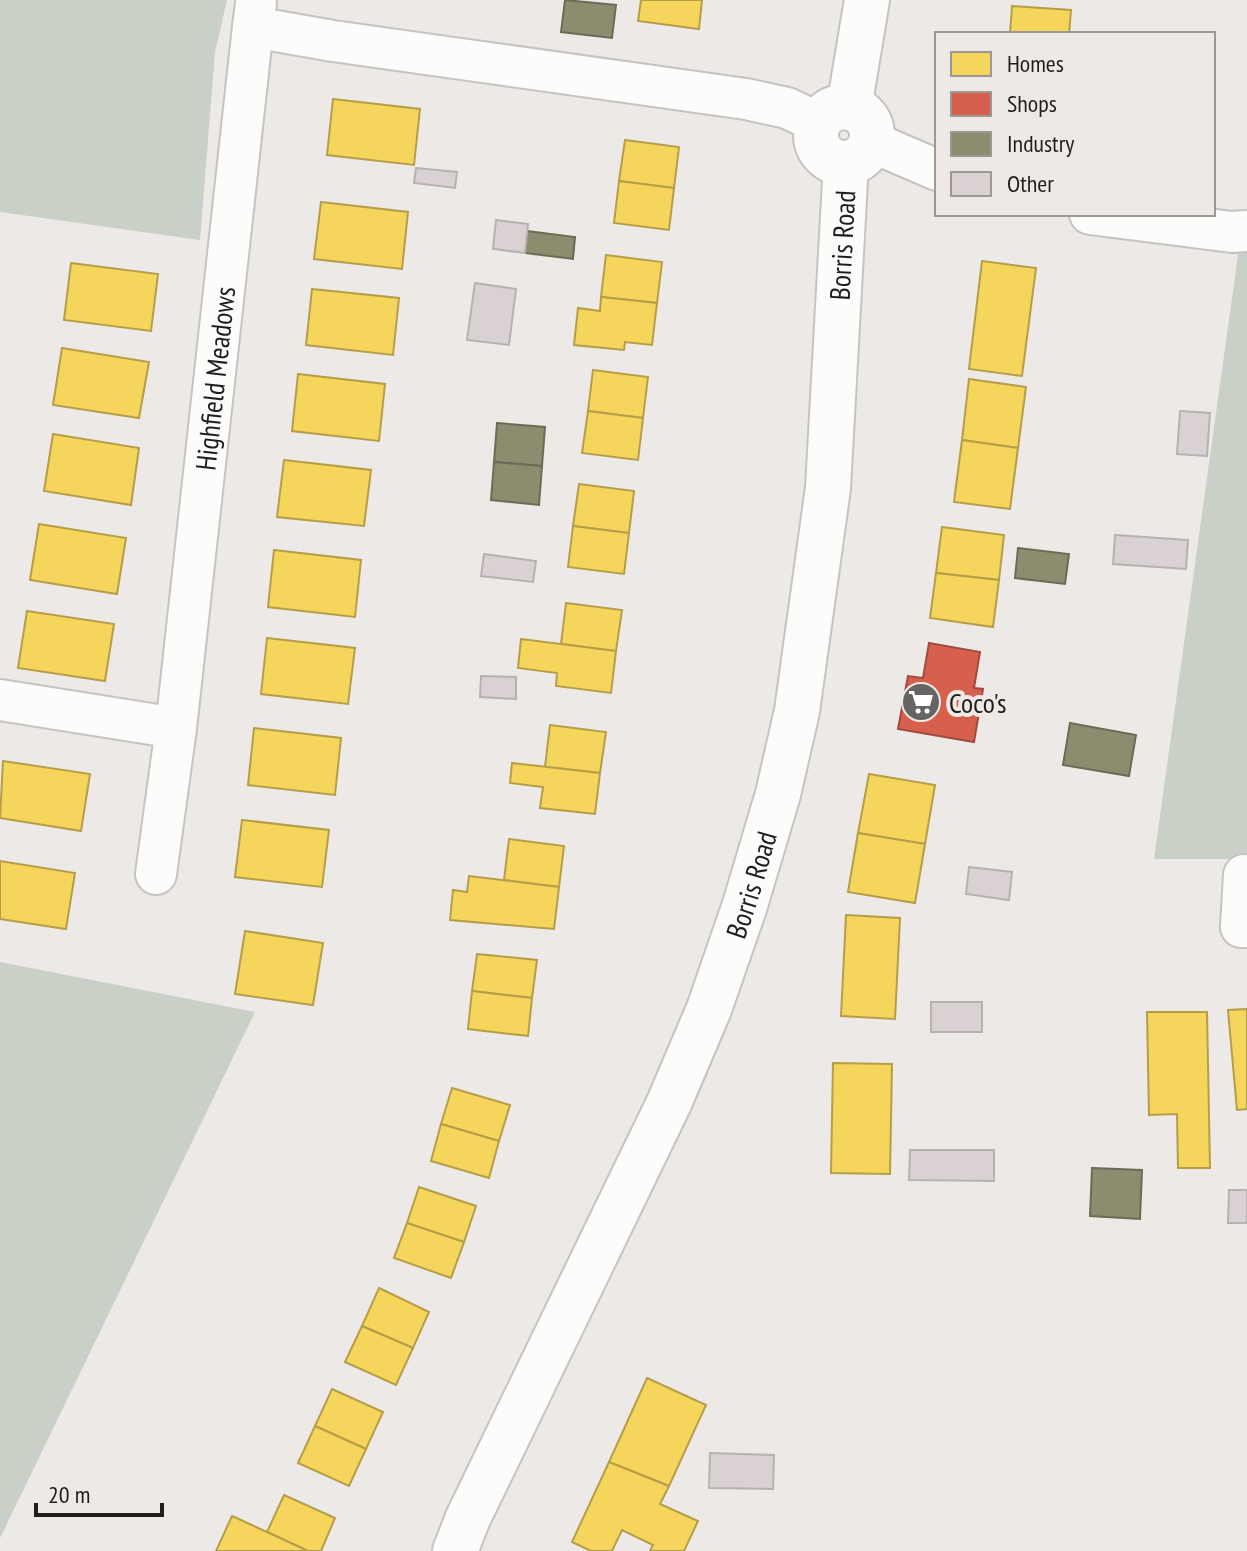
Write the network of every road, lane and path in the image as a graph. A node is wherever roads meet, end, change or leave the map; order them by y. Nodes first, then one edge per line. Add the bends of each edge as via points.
1 (867, 0) edge
2 (255, 14) edge
3 (846, 134) junction
4 (935, 169) edge
5 (1106, 216) edge
6 (1247, 231) edge
7 (0, 700) edge
8 (176, 728) junction
9 (156, 874) dead end
10 (1244, 875) dead end
11 (1247, 927) edge
12 (455, 1551) edge

1 - 3 street, Borris Road
2 - 3 street, Highfield Meadows via 333,41 746,99 787,108
2 - 8 street, Highfield Meadows
3 - 4 street, Highfield Meadows
3 - 12 street, Borris Road via 828,488 797,711 778,794 709,1009
5 - 6 street
7 - 8 street
8 - 9 street, Highfield Meadows
10 - 11 street via 1241,927

